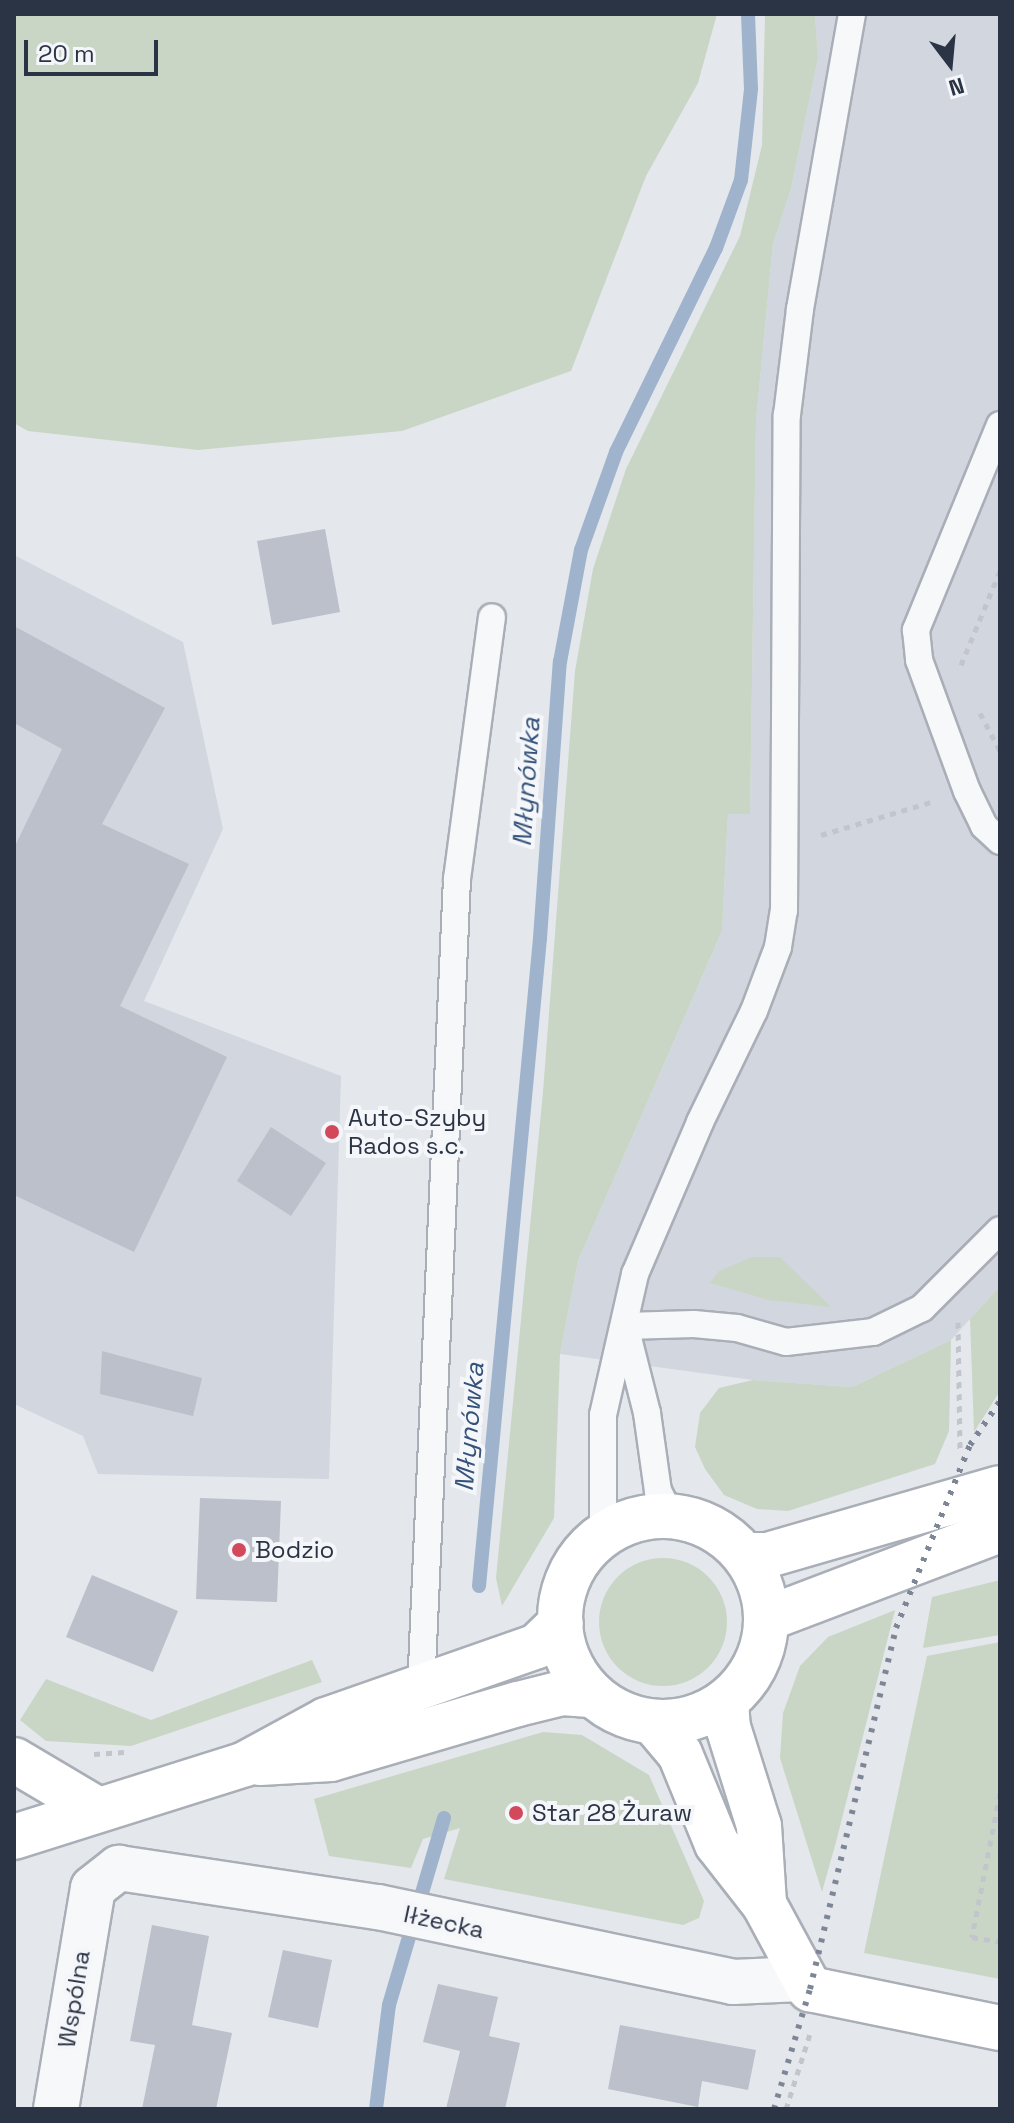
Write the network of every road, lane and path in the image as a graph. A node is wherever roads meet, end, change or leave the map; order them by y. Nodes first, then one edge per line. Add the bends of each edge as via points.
1 (852, 14) edge
2 (1000, 425) edge
3 (1000, 571) edge
4 (492, 617) dead end
5 (958, 671) dead end
6 (979, 711) dead end
7 (1000, 751) edge
8 (944, 798) dead end
9 (808, 839) dead end
10 (1000, 841) edge
11 (1000, 1230) edge
12 (958, 1321) dead end
13 (625, 1326) junction
14 (960, 1467) dead end
15 (1000, 1488) edge
16 (671, 1516) junction
17 (1000, 1530) edge
18 (603, 1532) junction
19 (747, 1555) junction
20 (766, 1619) junction
21 (561, 1623) junction
22 (421, 1690) junction
23 (590, 1695) junction
24 (726, 1701) junction
25 (654, 1723) junction
26 (14, 1760) edge
27 (245, 1764) junction
28 (1000, 1793) edge
29 (97, 1809) junction
30 (14, 1837) edge
31 (93, 1888) joint
32 (764, 1904) junction
33 (1000, 1942) edge
34 (801, 1979) junction
35 (1000, 2028) edge
36 (810, 2034) dead end
37 (56, 2109) edge
38 (786, 2109) edge

1 - 13 lane via 800,309 787,415 784,911 778,947 635,1274
2 - 10 lane via 916,630 919,660 967,791 984,826
3 - 5 path
4 - 22 lane via 457,879
6 - 7 path
8 - 9 path
11 - 13 lane via 922,1308 873,1332 786,1342 737,1328
12 - 14 path
13 - 16 lane via 647,1413 658,1491
13 - 18 lane via 603,1415
15 - 19 main road via 782,1552
16 - 18 main road via 634,1520
16 - 19 main road via 705,1523
17 - 20 main road
18 - 21 main road via 575,1572
19 - 20 main road via 762,1591
20 - 24 main road via 762,1646 745,1680
21 - 22 main road via 537,1646
21 - 23 main road via 571,1667
22 - 27 main road via 326,1720
23 - 25 main road via 623,1715
23 - 27 main road via 562,1693 532,1700 331,1759
24 - 25 main road via 702,1715
24 - 32 main road via 728,1727 759,1826
25 - 32 main road via 680,1754 717,1844
26 - 29 main road
27 - 29 main road
28 - 33 path via 972,1937
29 - 30 main road
31 - 34 street, Iłżecka via 106,1874 137,1867 378,1907 733,1982
31 - 37 street, Wspólna
32 - 34 main road
34 - 35 main road, Iłżecka via 822,1993
36 - 38 path

